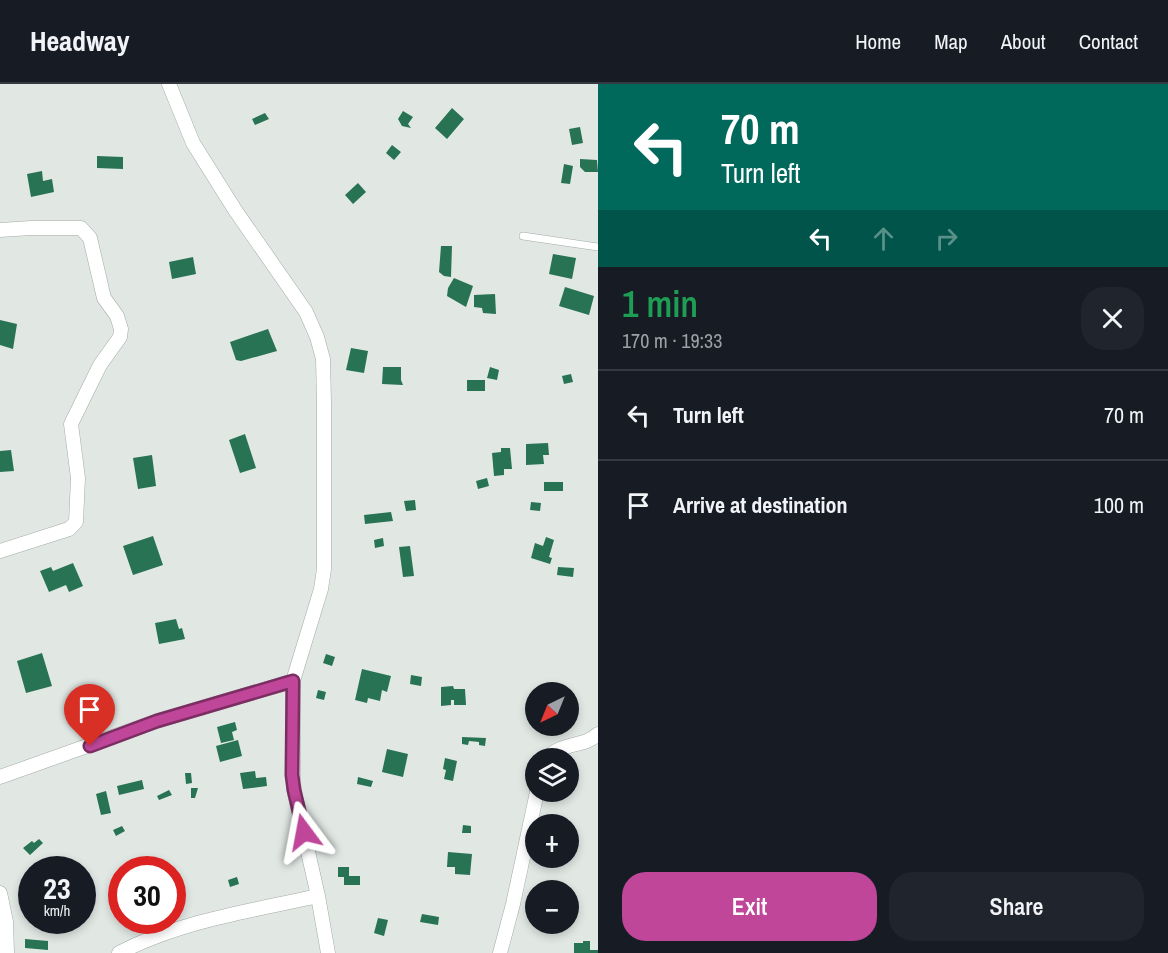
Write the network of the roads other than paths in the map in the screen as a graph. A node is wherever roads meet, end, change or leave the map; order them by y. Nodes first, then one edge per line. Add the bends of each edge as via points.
1 (169, 84) edge
2 (0, 230) edge
3 (523, 236) dead end
4 (598, 246) edge
5 (0, 551) edge
6 (293, 681) junction
7 (598, 734) edge
8 (561, 748) edge
9 (0, 777) edge
10 (535, 802) edge
11 (0, 893) edge
12 (318, 896) junction
13 (7, 953) edge
14 (119, 953) edge
15 (328, 953) edge
16 (500, 953) edge

1 - 6 street via 193,143 306,312 323,359 324,569
2 - 5 street via 81,228 87,232 104,298 121,328 120,337 100,365 71,424 78,478 75,522 69,529
3 - 4 lane
6 - 9 street via 157,721
6 - 12 street via 294,790
7 - 8 street
10 - 16 street
11 - 13 street
12 - 14 street via 159,934
12 - 15 street

